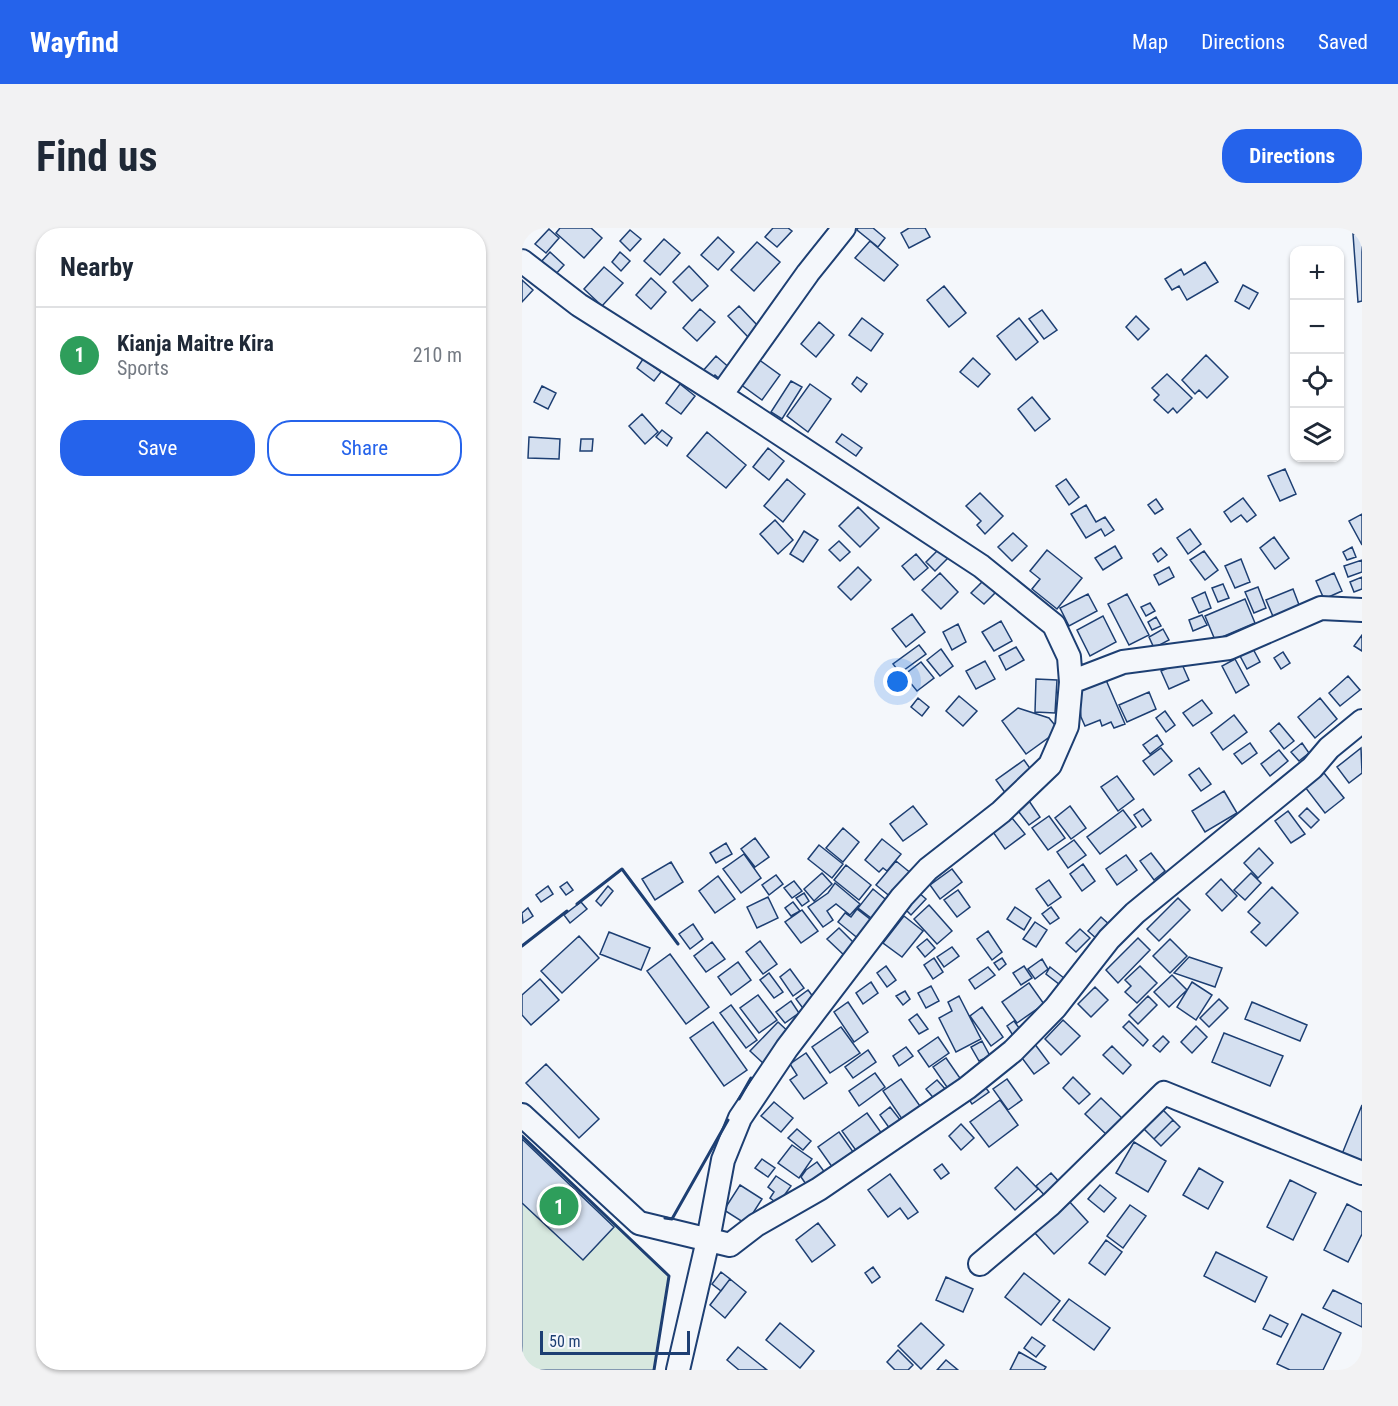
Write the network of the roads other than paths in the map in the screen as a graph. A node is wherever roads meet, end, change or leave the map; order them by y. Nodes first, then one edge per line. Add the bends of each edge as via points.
1 (844, 228) edge
2 (522, 261) edge
3 (721, 395) junction
4 (1362, 610) edge
5 (1071, 682) junction
6 (1362, 722) edge
7 (522, 1115) edge
8 (1362, 1173) edge
9 (708, 1240) junction
10 (980, 1263) dead end
11 (678, 1370) edge

1 - 3 street
2 - 3 street via 579,305
3 - 5 street via 981,566 1053,625 1068,657
4 - 5 street via 1321,608 1229,648 1123,662
5 - 9 street via 1067,726 1050,765 1002,812 928,869 902,897 787,1048 740,1118 723,1161
6 - 9 street via 1135,913 1109,939 1055,1008 1013,1051 967,1088 730,1245
7 - 9 street via 639,1223
8 - 10 street via 1164,1093 1051,1204
9 - 11 street

